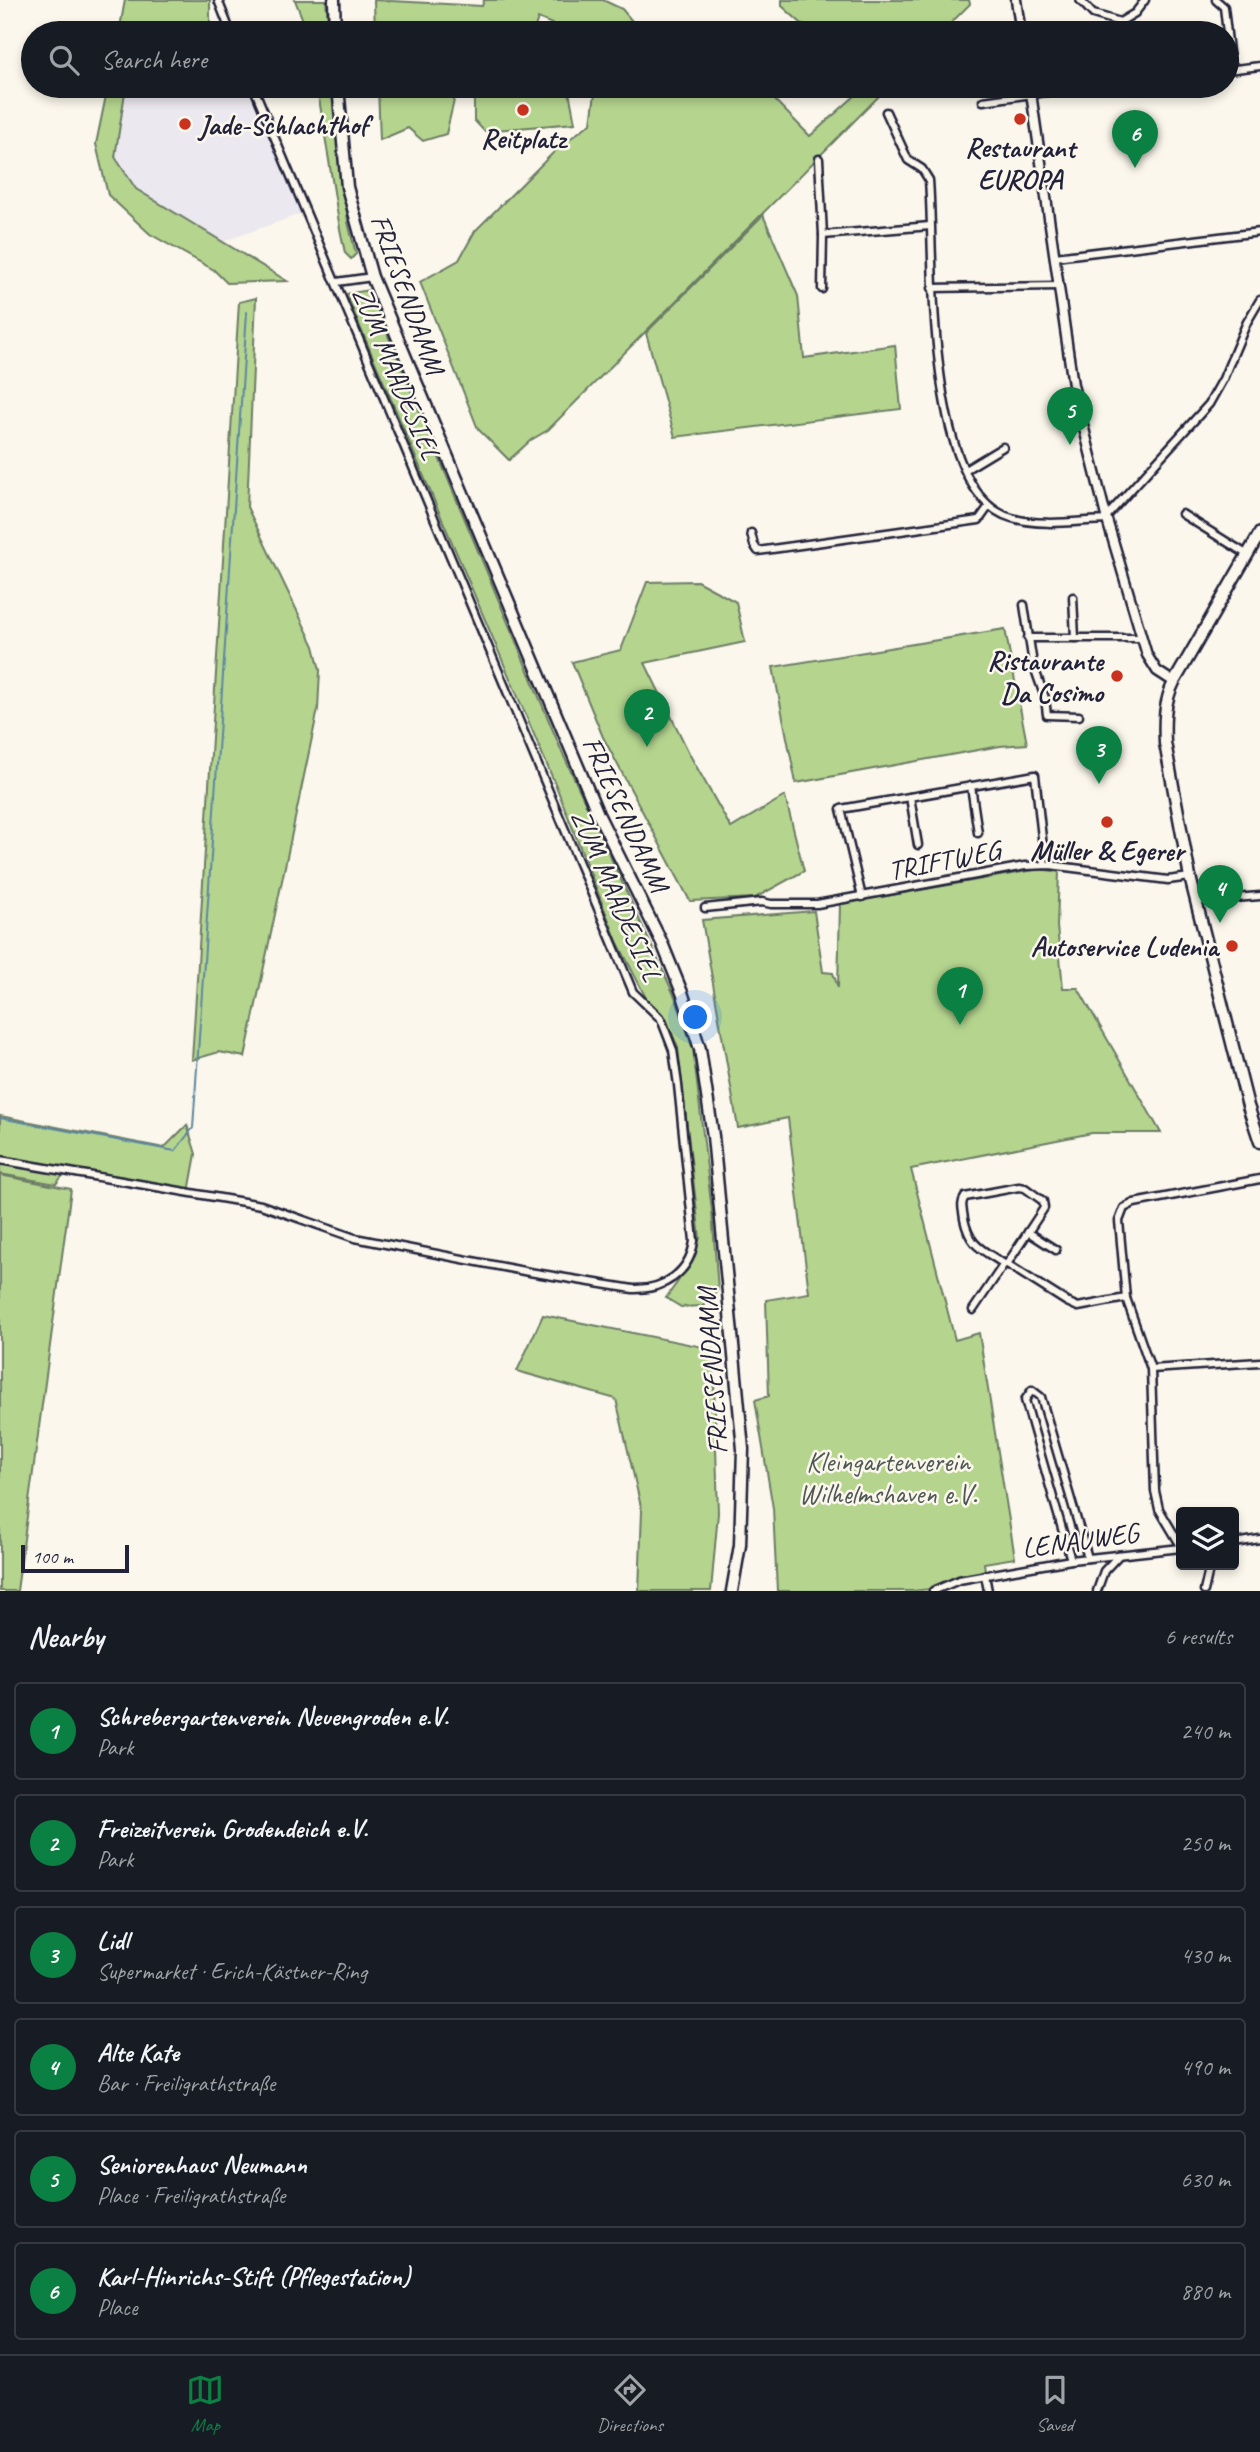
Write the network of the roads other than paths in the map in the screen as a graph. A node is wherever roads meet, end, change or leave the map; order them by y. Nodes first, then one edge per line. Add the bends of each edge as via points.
1 (218, 0) edge
2 (334, 0) edge
3 (1016, 0) edge
4 (1080, 0) edge
5 (1145, 0) edge
6 (1216, 0) edge
7 (226, 21) edge
8 (335, 21) edge
9 (1019, 21) edge
10 (1117, 21) edge
11 (1122, 21) edge
12 (1225, 21) edge
13 (1260, 66) edge
14 (1239, 69) edge
15 (258, 98) edge
16 (339, 98) edge
17 (995, 98) edge
18 (1031, 98) edge
19 (983, 101) dead end
20 (886, 112) dead end
21 (819, 159) dead end
22 (930, 226) junction
23 (1260, 232) edge
24 (823, 235) junction
25 (1055, 257) junction
26 (372, 277) junction
27 (337, 282) junction
28 (1059, 286) junction
29 (932, 288) junction
30 (822, 289) dead end
31 (1260, 300) edge
32 (1003, 447) dead end
33 (965, 470) junction
34 (989, 506) junction
35 (1182, 514) dead end
36 (1107, 518) junction
37 (751, 533) dead end
38 (1260, 533) edge
39 (1248, 555) junction
40 (1073, 597) dead end
41 (1024, 604) dead end
42 (1028, 638) junction
43 (1075, 638) junction
44 (1142, 638) junction
45 (1174, 682) junction
46 (1079, 716) dead end
47 (971, 786) junction
48 (910, 797) junction
49 (978, 834) dead end
50 (918, 845) dead end
51 (1045, 865) junction
52 (1190, 877) junction
53 (1260, 896) edge
54 (862, 897) junction
55 (1196, 901) junction
56 (705, 908) dead end
57 (1260, 1142) edge
58 (0, 1160) edge
59 (1260, 1180) edge
60 (1028, 1232) junction
61 (1056, 1250) dead end
62 (1006, 1264) junction
63 (1126, 1298) junction
64 (973, 1310) dead end
65 (1260, 1362) edge
66 (1151, 1369) junction
67 (1176, 1538) edge
68 (1260, 1539) edge
69 (1239, 1542) edge
70 (1176, 1548) edge
71 (1121, 1554) junction
72 (1092, 1558) junction
73 (1070, 1560) junction
74 (1209, 1570) edge
75 (985, 1575) junction
76 (1100, 1580) junction
77 (732, 1591) edge
78 (933, 1591) edge
79 (988, 1591) edge
80 (1097, 1591) edge
81 (1204, 1591) edge

1 - 7 street
2 - 8 main road
3 - 9 street
4 - 10 street via 1093,14
5 - 11 street
6 - 12 street via 1224,7
13 - 14 street
15 - 27 street, ZUM MAADESIEL
16 - 26 main road, FRIESENDAMM via 347,187
17 - 19 street
18 - 25 street
20 - 22 street via 908,160 929,180
21 - 24 street
22 - 24 street
22 - 29 street
23 - 25 street
24 - 30 street
25 - 28 street
26 - 27 street, ZUM MAADESIEL
26 - 77 main road, FRIESENDAMM via 598,814 662,943 700,1049 713,1136 743,1449 740,1545
27 - 58 street, ZUM MAADESIEL via 633,992 665,1025 678,1085 692,1250 671,1280 650,1289 633,1289 355,1238 261,1205
28 - 29 street
28 - 36 street via 1073,385
29 - 33 street via 948,422
31 - 36 street via 1209,404
32 - 33 street
33 - 34 street
34 - 36 street via 1011,518 1051,523
34 - 37 street via 979,520 758,551
35 - 39 street
36 - 44 street
38 - 39 main road
39 - 45 main road
40 - 43 street
41 - 42 street
42 - 43 street
42 - 46 street via 1047,715
43 - 44 street
44 - 45 street via 1157,671
45 - 52 main road via 1165,712 1165,743
47 - 48 street
47 - 49 street
47 - 51 street via 1035,775
48 - 50 street
48 - 54 street via 841,809
51 - 52 street, TRIFTWEG via 1168,880
51 - 54 street, TRIFTWEG
52 - 55 main road
53 - 55 street
54 - 56 street, TRIFTWEG via 817,904 762,902
55 - 57 main road
59 - 63 street via 1124,1208 1119,1221
60 - 61 street
60 - 62 street
60 - 62 street via 1044,1208 1043,1201 1025,1188 962,1201 972,1242
62 - 63 street via 1078,1307
62 - 64 street
63 - 66 street
65 - 66 street
66 - 67 street via 1155,1491 1159,1509
68 - 69 street
70 - 71 street, LENAUWEG
71 - 72 street, LENAUWEG
71 - 76 street
72 - 73 street, LENAUWEG
72 - 73 street via 1041,1397 1032,1390 1025,1400
72 - 76 street via 1101,1566
73 - 75 street, LENAUWEG
74 - 81 street
75 - 78 street, LENAUWEG
75 - 79 street, LENAUWEG
76 - 80 street

